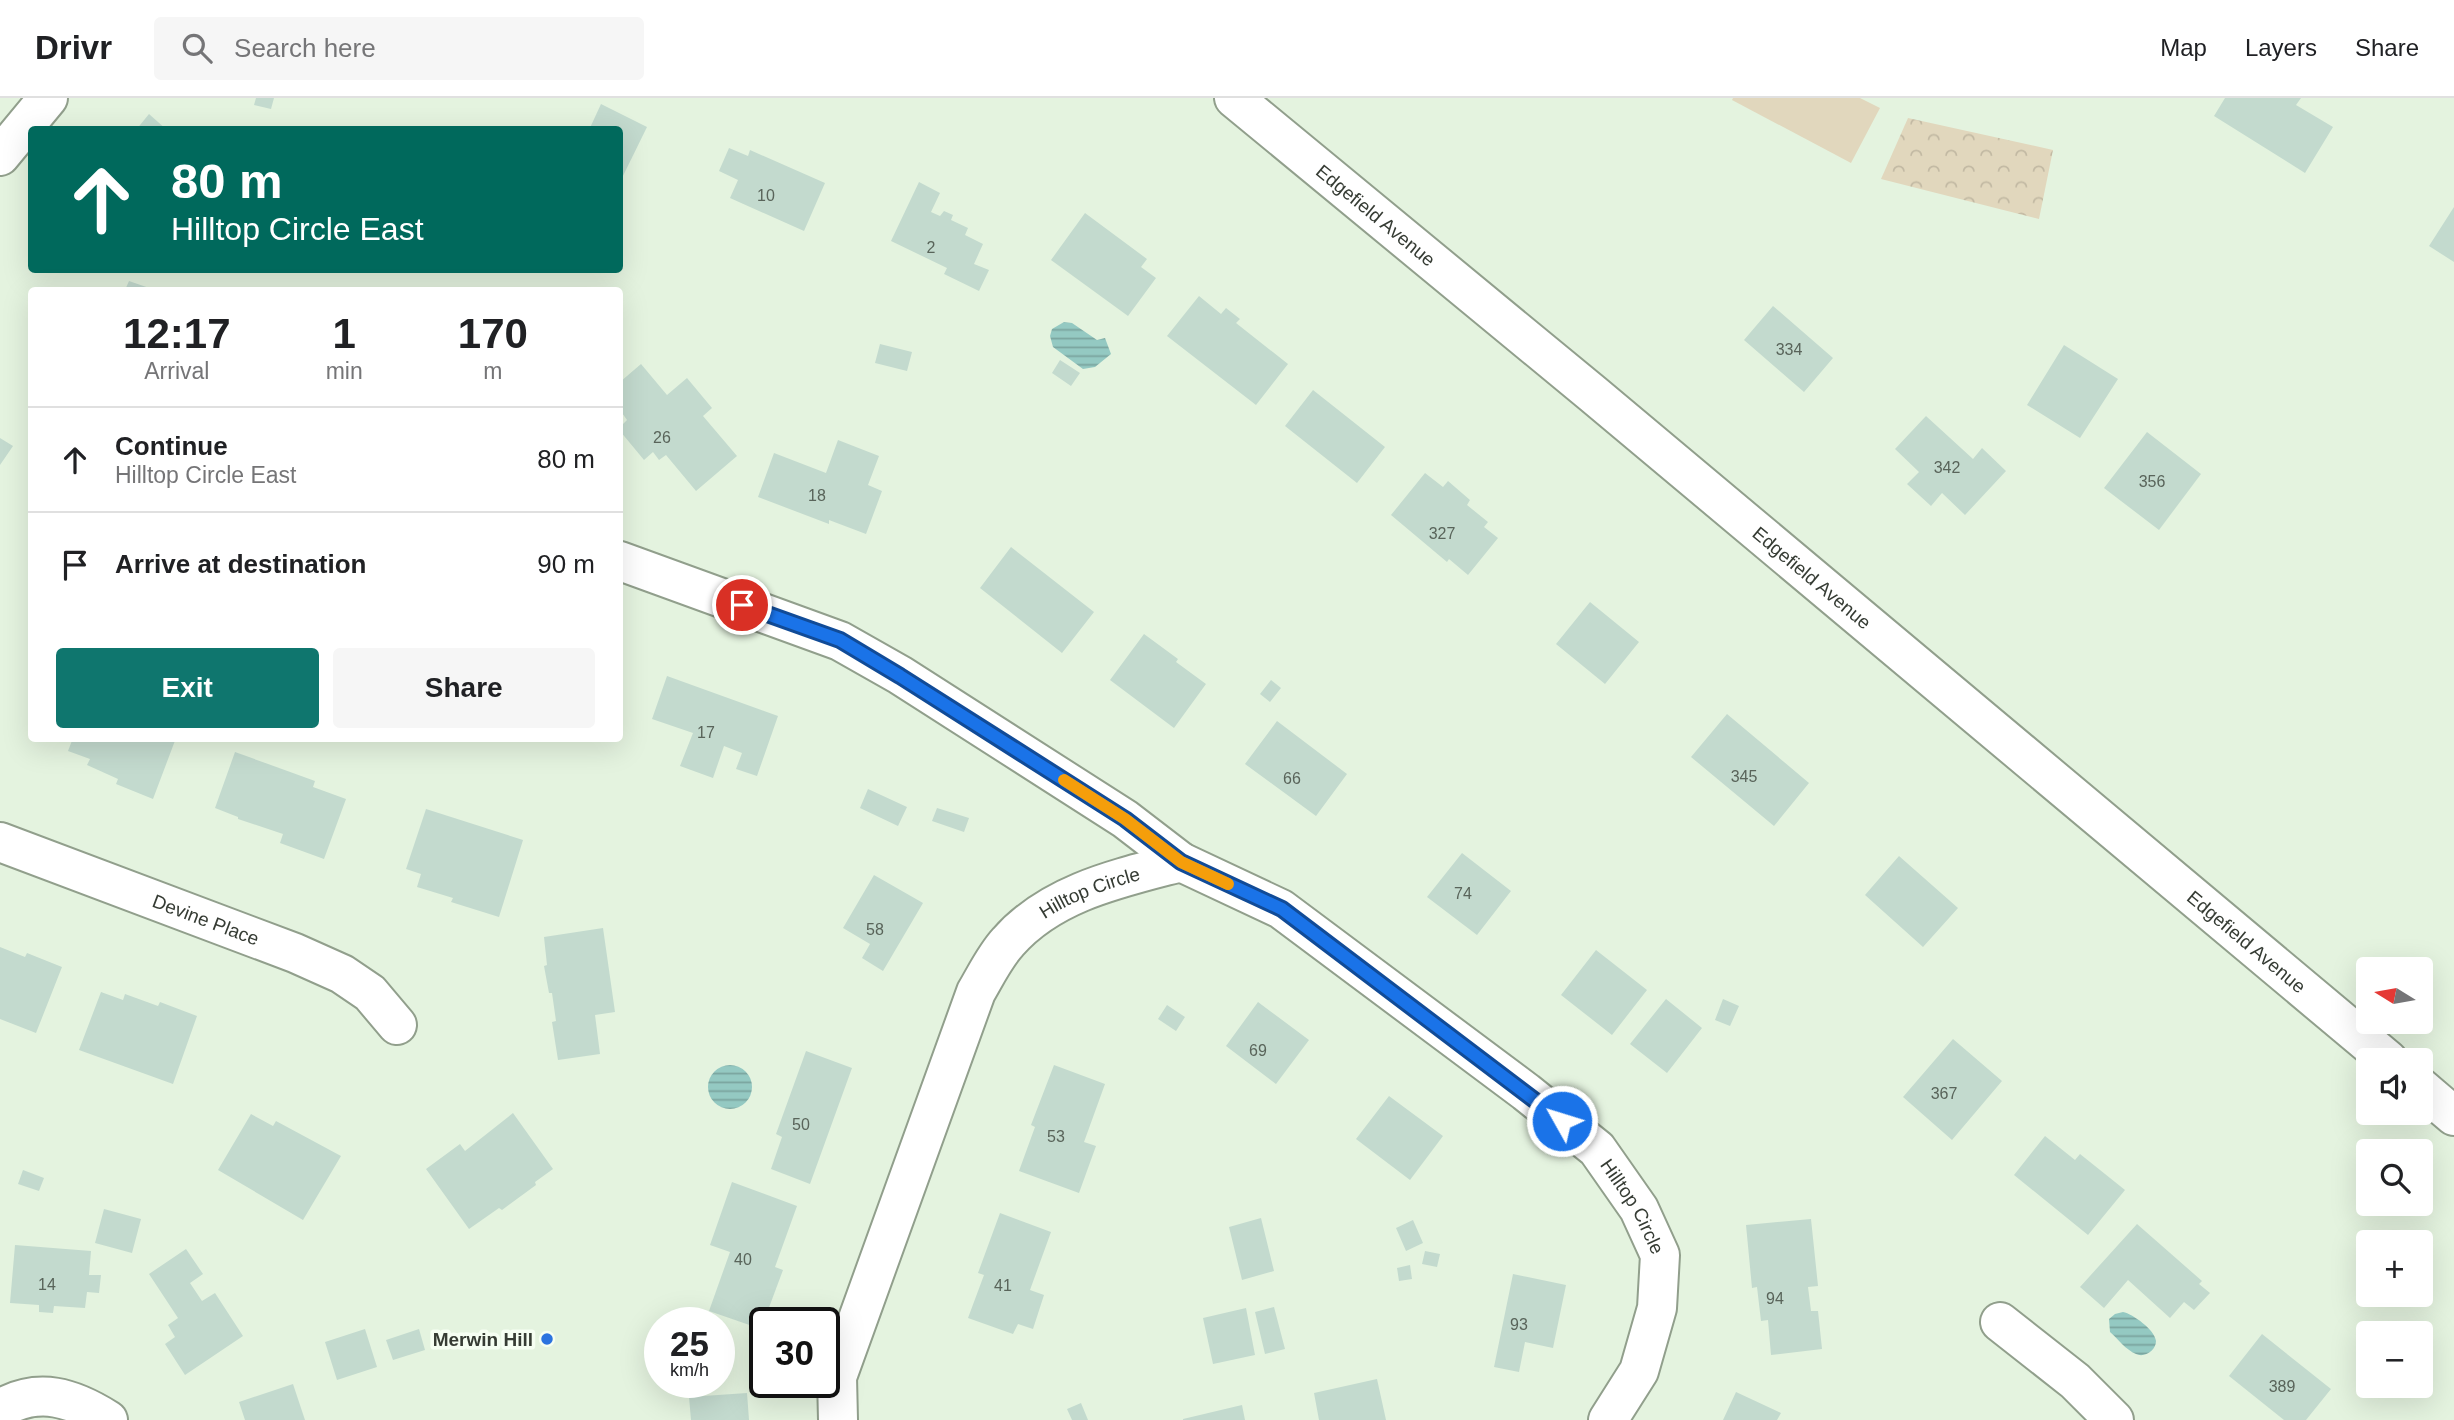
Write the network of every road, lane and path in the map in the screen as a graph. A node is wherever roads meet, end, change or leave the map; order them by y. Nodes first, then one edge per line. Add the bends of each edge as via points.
1 (48, 98) edge
2 (1234, 98) edge
3 (0, 156) edge
4 (623, 562) edge
5 (0, 842) edge
6 (1181, 862) junction
7 (397, 1025) dead end
8 (2374, 1048) edge
9 (2433, 1098) edge
10 (2454, 1116) edge
11 (2000, 1322) dead end
12 (0, 1409) edge
13 (108, 1420) edge
14 (838, 1420) edge
15 (1608, 1420) edge
16 (2113, 1420) edge

1 - 3 street
2 - 8 street, Edgefield Avenue
4 - 6 street via 840,640 1125,819
5 - 7 street, Devine Place via 342,974 370,993
6 - 14 street, Hilltop Circle via 1103,883 1042,911 1007,942 976,992 837,1377
6 - 15 street, Hilltop Circle via 1282,909 1597,1149 1639,1209 1660,1255 1657,1308 1639,1371
9 - 10 street
11 - 16 street via 2075,1381
12 - 13 street via 11,1402 50,1395 79,1402

